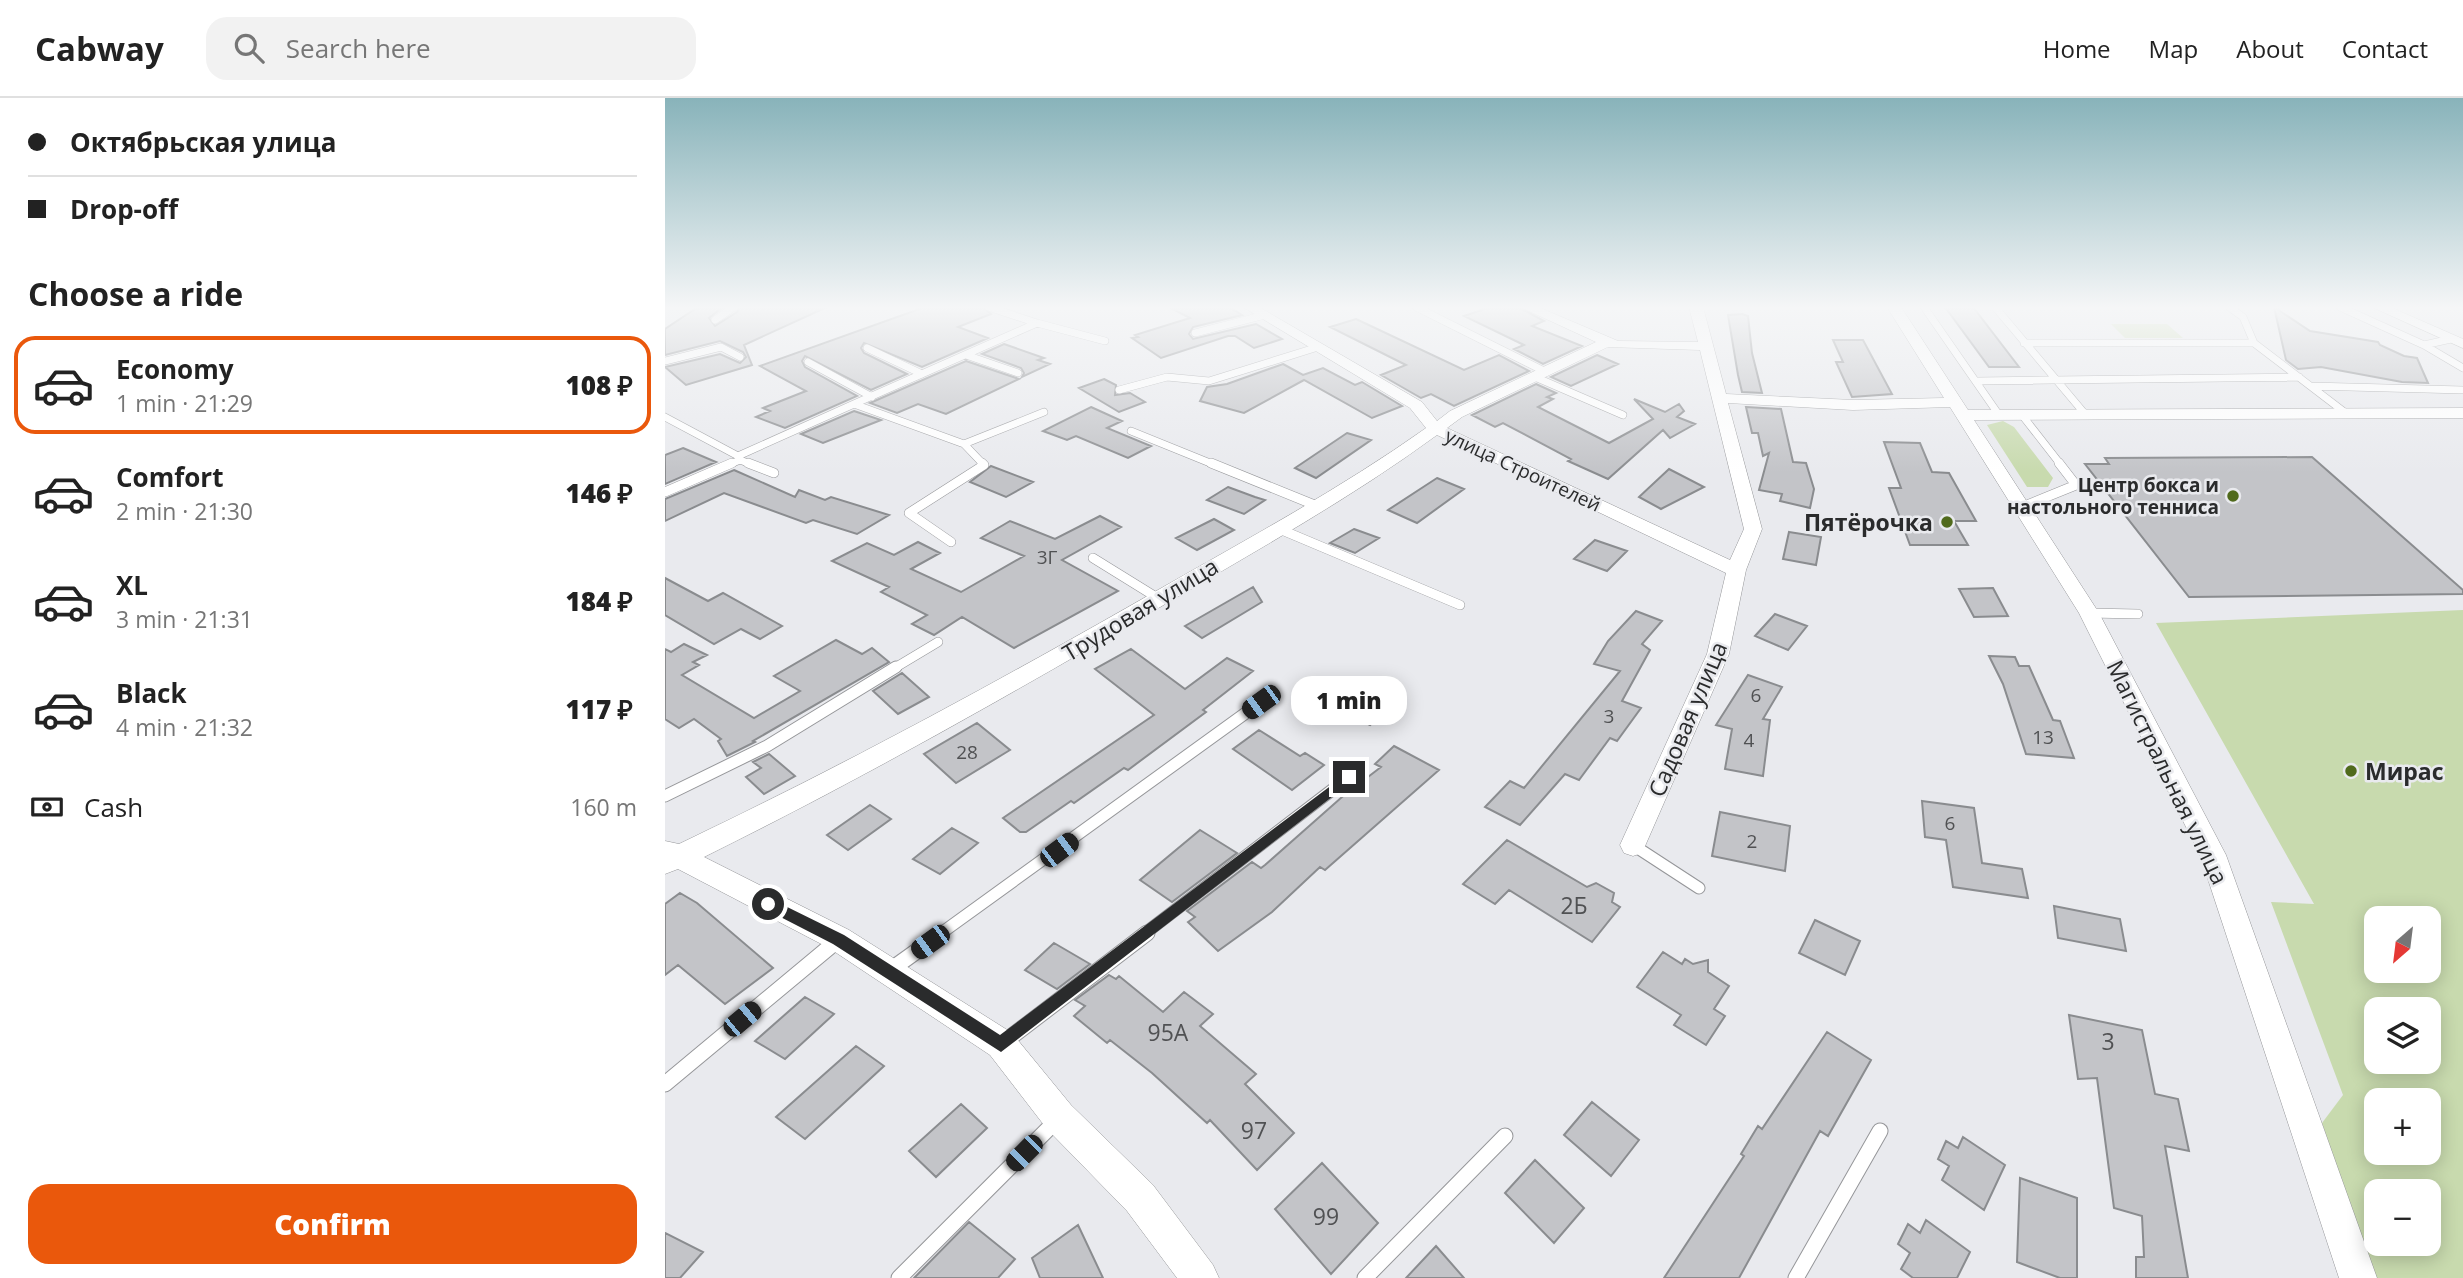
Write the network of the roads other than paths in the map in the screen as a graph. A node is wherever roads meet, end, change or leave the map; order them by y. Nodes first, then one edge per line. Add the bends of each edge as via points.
1 (808, 362) dead end
2 (897, 362) edge
3 (949, 362) edge
4 (986, 362) edge
5 (1270, 362) edge
6 (1343, 362) edge
7 (1519, 362) edge
8 (1566, 362) edge
9 (1709, 362) edge
10 (1929, 362) edge
11 (1963, 362) edge
12 (2040, 362) edge
13 (2279, 362) edge
14 (1019, 373) dead end
15 (922, 374) junction
16 (1541, 374) junction
17 (2299, 377) junction
18 (2053, 378) junction
19 (1977, 382) junction
20 (2311, 386) junction
21 (1119, 390) dead end
22 (2463, 390) edge
23 (871, 397) junction
24 (1719, 398) junction
25 (854, 404) junction
26 (1959, 409) junction
27 (1044, 412) dead end
28 (2463, 413) edge
29 (2085, 414) junction
30 (2347, 414) junction
31 (1623, 415) dead end
32 (1999, 415) junction
33 (2022, 415) junction
34 (665, 417) edge
35 (1434, 428) junction
36 (1131, 430) dead end
37 (964, 444) junction
38 (739, 458) junction
39 (774, 473) dead end
40 (665, 492) edge
41 (1317, 506) junction
42 (2022, 507) junction
43 (1277, 528) junction
44 (951, 542) dead end
45 (1093, 558) dead end
46 (1736, 570) junction
47 (1156, 597) junction
48 (1460, 605) dead end
49 (2089, 613) junction
50 (2138, 614) dead end
51 (938, 642) dead end
52 (1261, 702) dead end
53 (1349, 777) dead end
54 (665, 796) edge
55 (1633, 845) joint
56 (668, 856) edge
57 (1699, 888) dead end
58 (839, 939) junction
59 (887, 972) junction
60 (1001, 1044) junction
61 (665, 1084) edge
62 (1059, 1117) junction
63 (1880, 1131) dead end
64 (1505, 1136) dead end
65 (899, 1278) edge
66 (1200, 1278) edge
67 (1365, 1278) edge
68 (1796, 1278) edge
69 (2358, 1278) edge

1 - 23 lane
2 - 15 lane
3 - 15 lane
4 - 14 lane
5 - 21 lane via 1209,381 1167,377
6 - 35 street, улица Строителей via 1416,405
7 - 16 lane
8 - 16 street, Трудовая улица
9 - 24 street, Садовая улица
10 - 26 street, Магистральная улица
11 - 19 lane
12 - 18 lane
13 - 17 lane
15 - 23 lane
16 - 31 lane
16 - 35 street, Трудовая улица
17 - 18 lane
17 - 20 lane
18 - 19 lane
18 - 29 lane
19 - 32 lane
20 - 22 lane
20 - 30 lane
23 - 25 lane
24 - 26 street
24 - 46 street, Садовая улица via 1753,529
25 - 37 lane
25 - 38 lane
26 - 32 street
26 - 42 street, Магистральная улица
27 - 37 lane
28 - 30 street
29 - 30 street
29 - 33 street
32 - 33 street
33 - 42 lane via 2077,485
34 - 38 lane
35 - 41 street, Трудовая улица via 1370,475
35 - 46 street, улица Строителей
36 - 41 lane
37 - 44 lane via 984,465 909,513
38 - 39 lane
38 - 40 lane
41 - 43 street, Трудовая улица
42 - 49 street, Магистральная улица
43 - 47 street, Трудовая улица
43 - 48 lane
45 - 47 lane
46 - 55 street, Садовая улица via 1718,654
47 - 56 street, Трудовая улица via 981,702 808,794
49 - 50 lane
49 - 69 street, Магистральная улица via 2213,855
51 - 54 lane via 767,746
52 - 59 lane
53 - 60 lane
55 - 57 lane
56 - 58 street
58 - 59 street
58 - 61 lane
59 - 60 street
60 - 62 street
62 - 65 lane
62 - 66 street via 1140,1198
63 - 68 lane
64 - 67 lane

